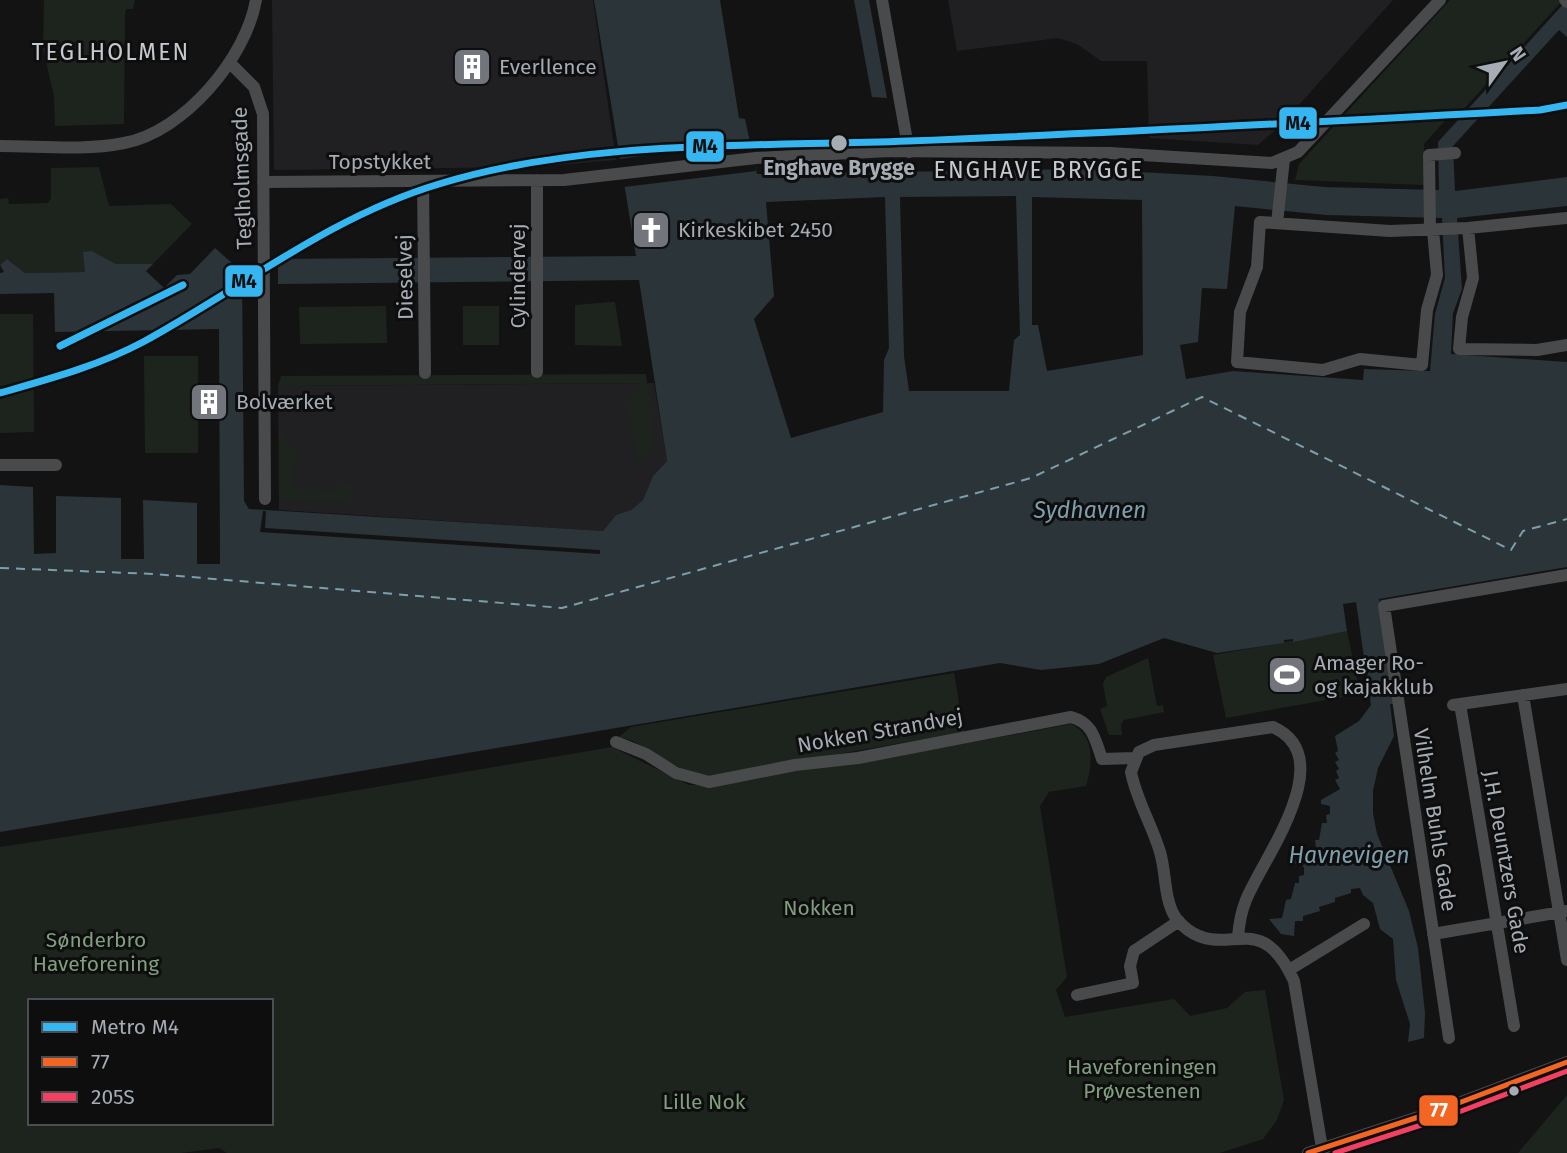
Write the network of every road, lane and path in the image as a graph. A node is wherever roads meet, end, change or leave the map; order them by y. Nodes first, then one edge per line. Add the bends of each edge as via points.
1 (256, 0) edge
2 (882, 0) edge
3 (1440, 0) edge
4 (230, 63) junction
5 (0, 146) edge
6 (909, 152) junction
7 (1455, 153) dead end
8 (1284, 159) junction
9 (537, 180) junction
10 (423, 181) junction
11 (263, 182) junction
12 (1278, 218) junction
13 (1567, 218) edge
14 (1434, 227) junction
15 (1464, 228) junction
16 (1567, 345) edge
17 (537, 372) dead end
18 (425, 373) dead end
19 (0, 465) edge
20 (56, 465) dead end
21 (265, 499) dead end
22 (1567, 575) edge
23 (1567, 689) edge
24 (1522, 695) junction
25 (615, 742) dead end
26 (1135, 758) junction
27 (1563, 912) edge
28 (1179, 921) junction
29 (1497, 923) junction
30 (1364, 924) dead end
31 (1433, 934) junction
32 (1238, 937) junction
33 (1567, 960) edge
34 (1289, 970) junction
35 (1077, 995) dead end
36 (1514, 1026) dead end
37 (1449, 1038) dead end
38 (1567, 1062) edge
39 (1322, 1148) junction
40 (1308, 1153) edge

1 - 4 street via 245,37
2 - 6 street
3 - 8 street via 1298,152
4 - 5 street via 188,108 143,138 116,145
4 - 11 street, Teglholmsgade via 251,83 261,103
6 - 8 street, Topstykket via 1110,153 1258,163
6 - 9 street, Topstykket via 754,158
7 - 14 street via 1429,155
8 - 12 street
9 - 10 street, Topstykket
9 - 17 street, Cylindervej
10 - 11 street, Topstykket
10 - 18 street, Dieselvej
11 - 21 street, Teglholmsgade
12 - 14 street via 1390,231
12 - 14 street via 1260,222 1257,267 1240,312 1237,362 1323,370 1360,359 1422,365 1427,310 1437,275
13 - 15 street
14 - 15 street
15 - 16 street via 1473,278 1459,349 1537,350
19 - 20 street
22 - 31 street, Vilhelm Buhls Gade via 1384,606
23 - 24 street
24 - 27 street
24 - 29 street, J.H. Deuntzers Gade via 1457,705
25 - 26 street, Nokken Strandvej via 676,774 709,782 1071,717 1087,723 1102,759
26 - 28 street via 1132,778 1160,852 1171,908
26 - 32 street via 1154,745 1259,728 1273,727 1293,742 1300,761 1294,801 1282,834 1247,898
27 - 29 street, Vilhelm Buhls Gade
27 - 33 street
28 - 32 street via 1205,937
28 - 35 street via 1134,951 1130,966 1133,983
29 - 31 street, Vilhelm Buhls Gade
29 - 36 street, J.H. Deuntzers Gade
30 - 34 street
31 - 37 street, Vilhelm Buhls Gade
32 - 34 street via 1264,942
34 - 39 street
38 - 39 street
39 - 40 street

